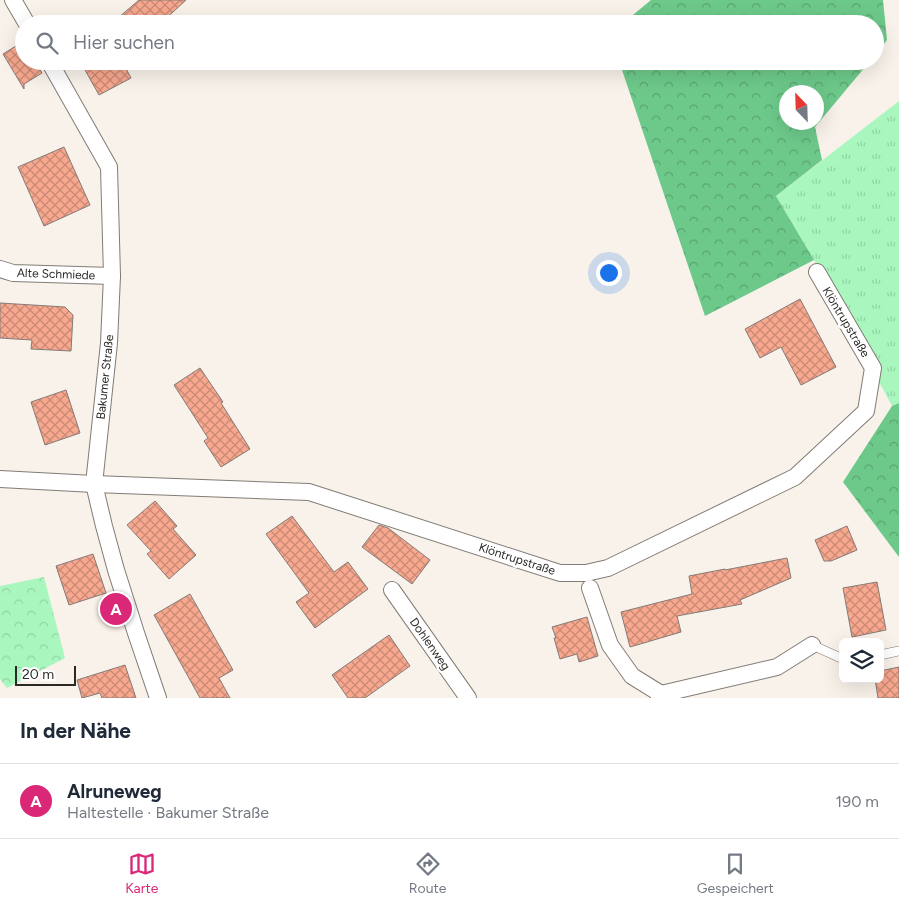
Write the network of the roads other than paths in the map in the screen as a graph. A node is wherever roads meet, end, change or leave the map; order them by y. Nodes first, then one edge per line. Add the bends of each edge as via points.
1 (13, 0) edge
2 (22, 15) edge
3 (54, 70) edge
4 (0, 269) edge
5 (816, 272) dead end
6 (112, 276) junction
7 (0, 479) edge
8 (94, 484) junction
9 (590, 588) dead end
10 (392, 590) dead end
11 (812, 645) joint
12 (899, 651) edge
13 (884, 654) edge
14 (839, 657) edge
15 (660, 696) edge
16 (158, 698) edge
17 (468, 698) edge

1 - 2 street
3 - 6 street, Bakumer Straße via 109,167
4 - 6 street, Alte Schmiede via 13,273
5 - 8 street, Klöntrupstraße via 873,368 866,411 795,477 608,568 586,573 560,573 308,492
6 - 8 street, Bakumer Straße via 109,343
7 - 8 street, Klöntrupstraße
8 - 16 street, Bakumer Straße via 119,579
9 - 15 street via 610,645 632,676
10 - 17 street, Dohlenweg
11 - 14 lane
11 - 15 street via 778,667
12 - 13 lane

